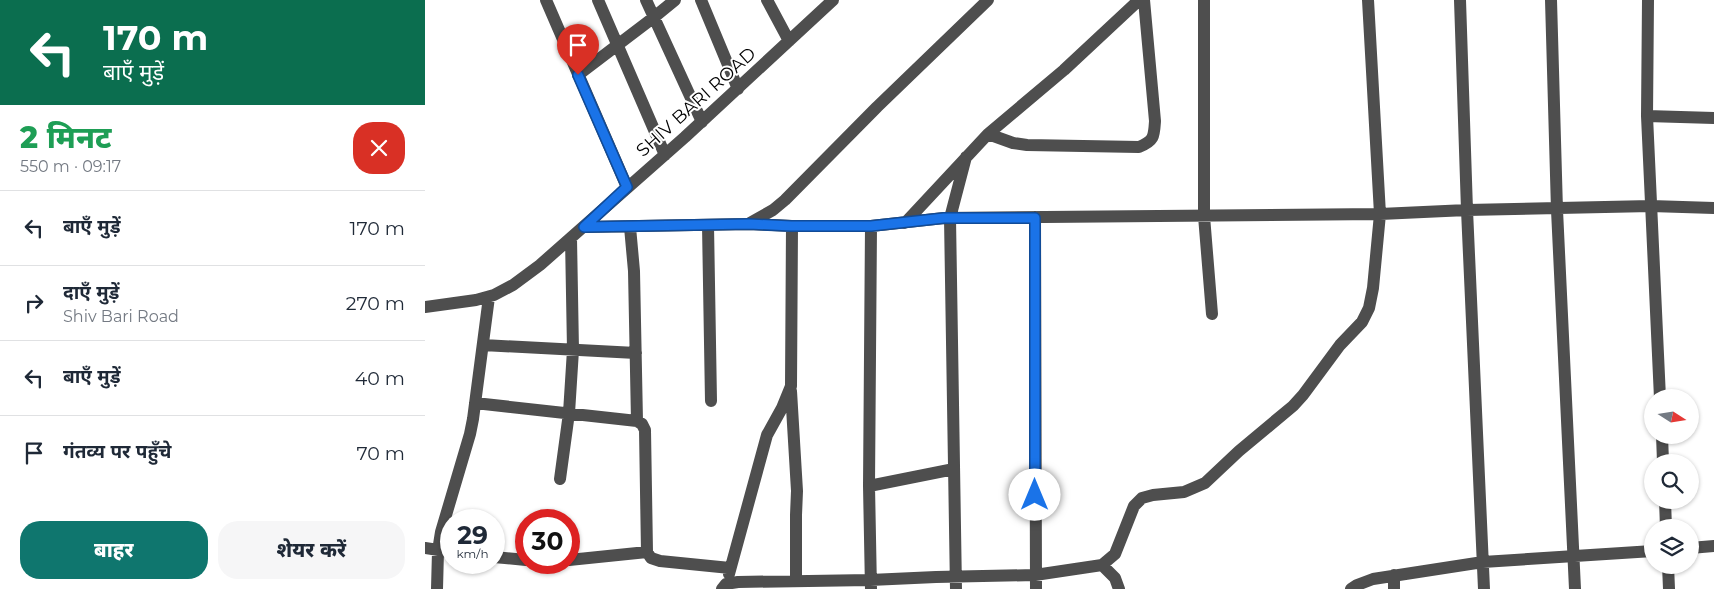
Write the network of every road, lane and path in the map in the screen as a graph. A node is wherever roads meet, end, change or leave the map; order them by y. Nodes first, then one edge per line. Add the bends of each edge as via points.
1 (546, 0) edge
2 (598, 0) edge
3 (646, 0) edge
4 (675, 0) edge
5 (701, 0) edge
6 (767, 0) edge
7 (833, 0) edge
8 (988, 0) edge
9 (1139, 0) edge
10 (1144, 0) edge
11 (1205, 0) edge
12 (1368, 0) edge
13 (1460, 0) edge
14 (1551, 0) edge
15 (1648, 0) edge
16 (653, 18) junction
17 (789, 41) junction
18 (616, 46) junction
19 (578, 75) junction
20 (738, 89) junction
21 (1647, 116) junction
22 (1714, 118) edge
23 (702, 122) junction
24 (988, 134) junction
25 (665, 155) junction
26 (966, 156) junction
27 (627, 187) junction
28 (1651, 206) junction
29 (1714, 208) edge
30 (1467, 210) junction
31 (1557, 210) junction
32 (1379, 214) junction
33 (1204, 216) junction
34 (950, 218) junction
35 (1035, 218) junction
36 (905, 223) junction
37 (749, 224) junction
38 (708, 225) junction
39 (791, 226) junction
40 (871, 226) junction
41 (584, 227) junction
42 (630, 227) junction
43 (571, 238) junction
44 (489, 297) junction
45 (425, 307) edge
46 (1212, 314) dead end
47 (483, 345) junction
48 (573, 350) junction
49 (636, 353) junction
50 (791, 386) junction
51 (1660, 389) edge
52 (711, 401) dead end
53 (475, 403) junction
54 (569, 414) junction
55 (637, 421) junction
56 (954, 469) junction
57 (560, 479) dead end
58 (869, 486) junction
59 (1714, 546) edge
60 (1699, 547) edge
61 (425, 548) edge
62 (438, 551) junction
63 (647, 552) junction
64 (1644, 552) edge
65 (1574, 557) junction
66 (580, 559) edge
67 (1483, 562) junction
68 (1102, 565) junction
69 (730, 568) junction
70 (1668, 574) edge
71 (1035, 575) junction
72 (1394, 575) junction
73 (796, 580) junction
74 (956, 583) edge
75 (871, 585) edge
76 (724, 587) edge
77 (437, 589) edge
78 (1036, 589) edge
79 (1119, 589) edge
80 (1351, 589) edge
81 (1395, 589) edge
82 (1484, 589) edge
83 (1575, 589) edge
84 (1669, 589) edge

1 - 19 street
2 - 18 street
3 - 16 street
4 - 16 street
5 - 20 street
6 - 17 street
7 - 17 street, SHIV BARI ROAD
8 - 37 street via 785,200
9 - 24 street via 1064,70
10 - 24 street via 1155,121 1154,136 1149,143 1139,147 1027,145
11 - 33 street
12 - 32 street
13 - 30 street
14 - 31 street
15 - 21 street
16 - 18 street
16 - 23 street
17 - 20 street, SHIV BARI ROAD
18 - 19 street
18 - 25 street
19 - 27 street
20 - 23 street, SHIV BARI ROAD
21 - 22 street
21 - 28 street
23 - 25 street, SHIV BARI ROAD
24 - 26 street
25 - 27 street, SHIV BARI ROAD
26 - 34 street
26 - 36 street
27 - 41 street, SHIV BARI ROAD
28 - 29 street
28 - 31 street
28 - 51 street
30 - 31 street
30 - 32 street
30 - 67 street
31 - 65 street
32 - 33 street
32 - 68 street via 1373,288 1362,322 1293,406 1205,483 1184,492 1143,498 1134,506 1115,554
33 - 35 street
33 - 46 street
34 - 35 street
34 - 36 street
34 - 56 street
35 - 71 street
36 - 40 street
37 - 38 street
37 - 39 street
38 - 42 street
38 - 52 street
39 - 40 street
39 - 50 street
40 - 58 street
41 - 42 street
41 - 43 street, SHIV BARI ROAD
42 - 49 street
43 - 44 street, SHIV BARI ROAD via 513,285
43 - 48 street
44 - 45 street, SHIV BARI ROAD
44 - 47 street
47 - 48 street
47 - 53 street
48 - 49 street
48 - 54 street
49 - 55 street
50 - 69 street via 767,435
50 - 73 street via 797,491
53 - 54 street
53 - 62 street via 470,434
54 - 55 street
54 - 57 street
55 - 63 street via 645,430
56 - 58 street
56 - 74 street
58 - 75 street
59 - 60 street
61 - 62 street
62 - 77 street
63 - 66 street
63 - 69 street via 651,558 660,561
64 - 65 street
65 - 67 street
65 - 83 street
67 - 72 street
67 - 82 street
68 - 71 street
68 - 79 street via 1115,578
69 - 76 street
70 - 84 street
71 - 74 street
71 - 78 street
72 - 80 street via 1357,584
72 - 81 street
73 - 75 street
73 - 76 street via 750,581
74 - 75 street

